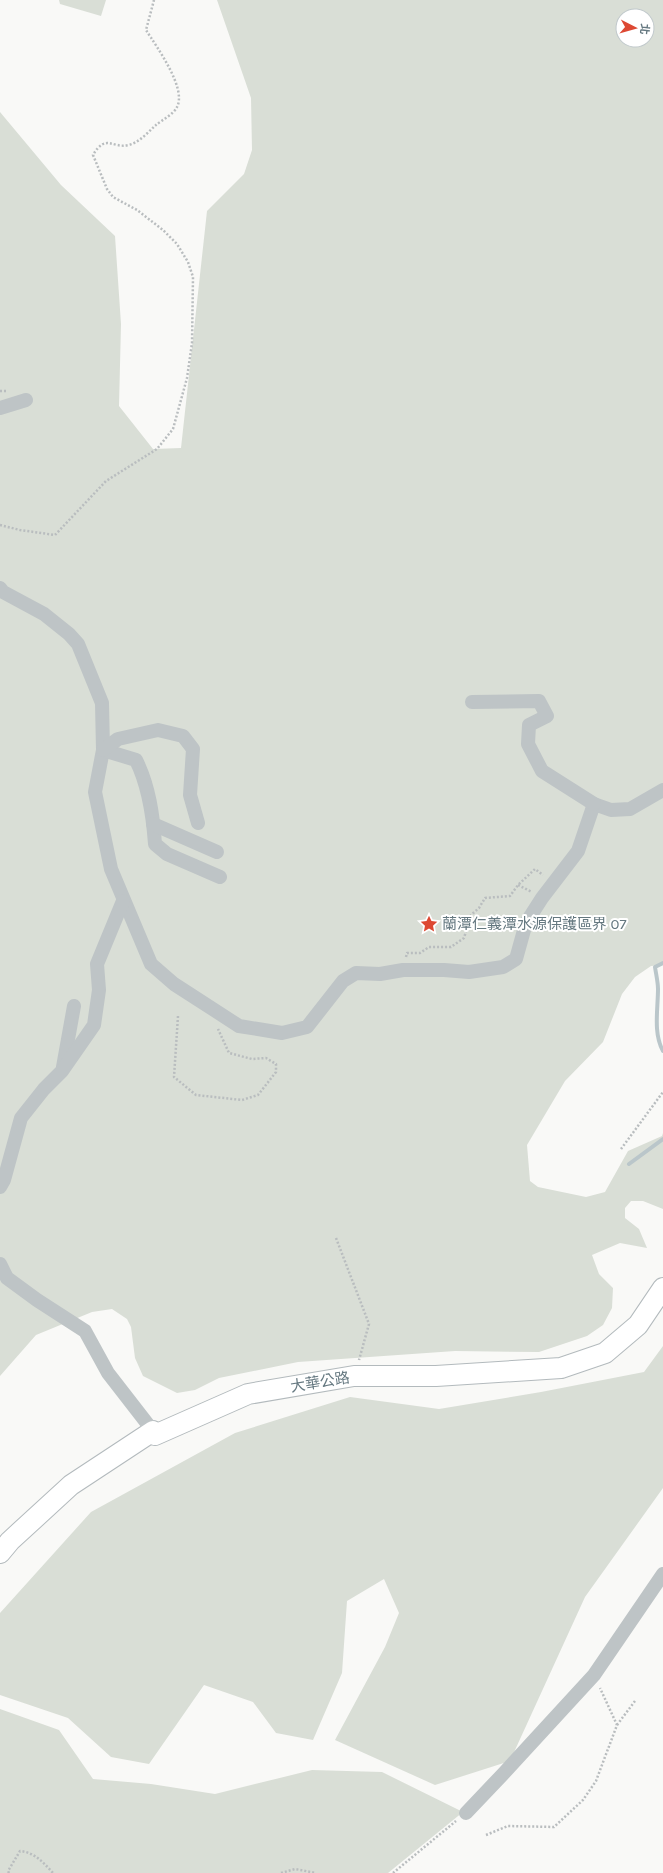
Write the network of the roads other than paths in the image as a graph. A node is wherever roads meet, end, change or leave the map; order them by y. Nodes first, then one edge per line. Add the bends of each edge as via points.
1 (26, 400) dead end
2 (0, 408) edge
3 (0, 588) edge
4 (472, 702) dead end
5 (103, 750) junction
6 (663, 790) edge
7 (594, 804) junction
8 (198, 823) dead end
9 (153, 824) junction
10 (217, 852) dead end
11 (220, 877) dead end
12 (123, 901) junction
13 (74, 1006) dead end
14 (62, 1071) junction
15 (0, 1187) edge
16 (0, 1264) edge
17 (663, 1288) edge
18 (153, 1431) junction
19 (0, 1553) edge
20 (663, 1574) edge
21 (466, 1813) road end

1 - 2 street
3 - 5 street via 44,614 78,644 102,703
4 - 7 street via 539,701 547,716 529,725 528,744 542,771
5 - 8 street via 118,739 158,730 183,736 193,749 190,795
5 - 9 street via 136,760 145,778
5 - 12 street via 95,792 111,869
6 - 7 street via 630,808 611,810
7 - 12 street via 578,851 526,922 516,958 503,967 469,972 403,970 380,974 356,973 343,981 307,1026 282,1033 239,1026 174,984 151,964
9 - 10 street
9 - 11 street via 155,844 167,854
12 - 14 street via 97,964 99,990 94,1025
13 - 14 street
14 - 15 street via 21,1118
16 - 18 street via 7,1278 85,1331 108,1373
17 - 18 main road, 大華公路 via 638,1325 605,1353 562,1368 436,1376 354,1376 248,1394 155,1435
18 - 19 main road, 大華公路 via 71,1485
20 - 21 street via 594,1675

